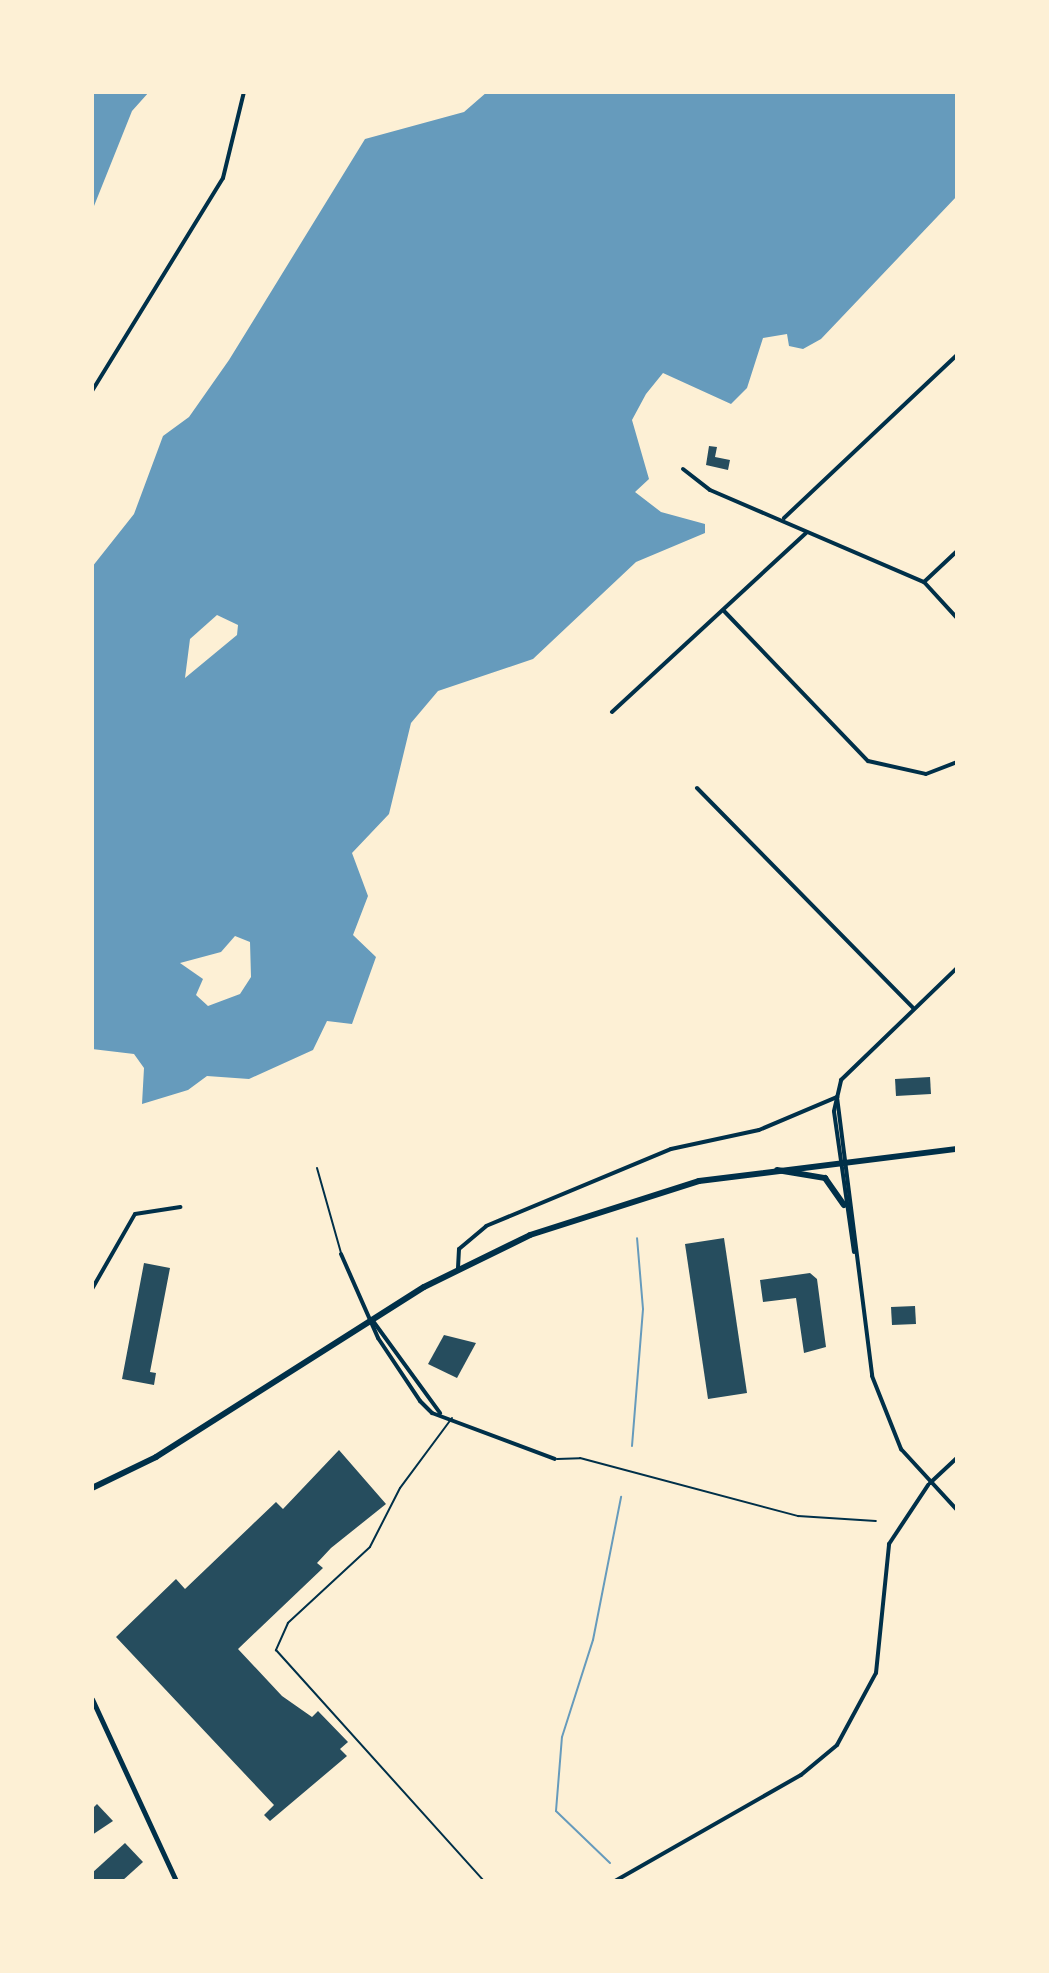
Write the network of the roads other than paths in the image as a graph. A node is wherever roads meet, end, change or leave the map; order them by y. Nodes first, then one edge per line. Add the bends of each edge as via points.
1 (244, 92) edge
2 (957, 355) edge
3 (92, 391) edge
4 (683, 469) dead end
5 (784, 518) junction
6 (806, 533) junction
7 (957, 551) edge
8 (924, 582) junction
9 (724, 611) junction
10 (957, 618) edge
11 (612, 712) dead end
12 (957, 762) edge
13 (697, 788) dead end
14 (957, 968) edge
15 (913, 1008) junction
16 (837, 1097) junction
17 (957, 1149) edge
18 (848, 1157) junction
19 (839, 1159) junction
20 (317, 1168) dead end
21 (774, 1169) junction
22 (844, 1205) junction
23 (180, 1207) dead end
24 (341, 1254) joint
25 (855, 1255) junction
26 (458, 1268) junction
27 (92, 1289) edge
28 (372, 1319) junction
29 (441, 1414) junction
30 (452, 1418) junction
31 (957, 1458) edge
32 (555, 1459) joint
33 (928, 1485) junction
34 (92, 1488) edge
35 (957, 1510) edge
36 (876, 1521) dead end
37 (92, 1699) edge
38 (176, 1881) edge
39 (484, 1881) edge
40 (615, 1881) edge

1 - 3 street via 223,178
2 - 5 street
4 - 5 street via 710,490
5 - 6 street
6 - 8 street
6 - 9 street
7 - 8 street
8 - 10 street
9 - 11 street
9 - 12 street via 868,761 926,774
13 - 15 street
14 - 15 street
15 - 16 street via 852,1063
16 - 18 street
16 - 19 street
16 - 26 street via 759,1130 671,1149 486,1226 459,1249
17 - 18 main road
18 - 19 main road
18 - 25 street
19 - 21 main road
19 - 22 street
20 - 24 lane
21 - 22 main road via 825,1178
21 - 26 main road via 615,1204
22 - 25 street
23 - 27 street via 135,1214
24 - 28 street
25 - 33 street via 876,1389 901,1449
26 - 28 main road
28 - 29 street
28 - 29 street via 420,1401
28 - 34 main road via 156,1457
29 - 30 street
30 - 32 street
30 - 39 lane via 400,1488 370,1547 288,1623 276,1650
31 - 33 street
32 - 36 lane via 580,1458 798,1516
33 - 35 street
33 - 40 street via 889,1544 876,1673 837,1745 801,1775
37 - 38 main road

